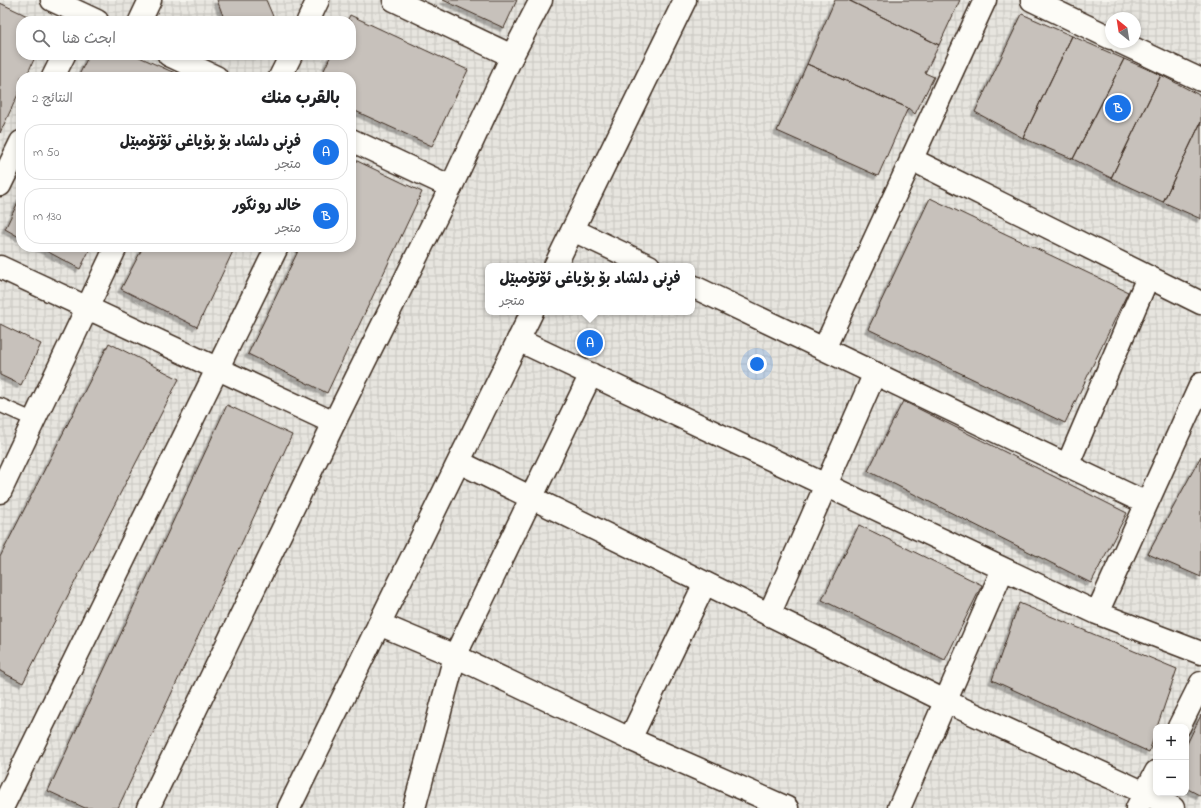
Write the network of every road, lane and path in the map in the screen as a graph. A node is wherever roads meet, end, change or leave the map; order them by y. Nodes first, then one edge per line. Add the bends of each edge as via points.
1 (52, 0) edge
2 (150, 0) edge
3 (318, 0) edge
4 (394, 0) edge
5 (541, 0) edge
6 (685, 0) edge
7 (985, 0) edge
8 (1032, 0) edge
9 (81, 16) edge
10 (142, 16) edge
11 (310, 16) edge
12 (1105, 35) edge
13 (1133, 48) edge
14 (512, 56) junction
15 (62, 60) edge
16 (178, 60) edge
17 (288, 60) edge
18 (56, 72) edge
19 (200, 72) edge
20 (282, 72) edge
21 (1201, 80) edge
22 (356, 142) edge
23 (16, 152) edge
24 (911, 159) junction
25 (0, 185) edge
26 (451, 187) junction
27 (573, 230) junction
28 (114, 252) edge
29 (274, 252) edge
30 (556, 263) edge
31 (643, 263) edge
32 (0, 267) edge
33 (1148, 277) junction
34 (695, 287) edge
35 (1201, 303) edge
36 (87, 308) junction
37 (530, 315) edge
38 (518, 340) junction
39 (824, 349) junction
40 (217, 369) junction
41 (875, 373) junction
42 (591, 374) junction
43 (1201, 384) edge
44 (0, 405) edge
45 (34, 420) junction
46 (334, 423) junction
47 (458, 462) junction
48 (1068, 466) junction
49 (826, 485) junction
50 (0, 492) edge
51 (531, 498) junction
52 (1146, 503) junction
53 (1003, 569) junction
54 (705, 583) junction
55 (1097, 613) junction
56 (769, 615) junction
57 (379, 624) junction
58 (1201, 652) edge
59 (455, 656) junction
60 (1201, 683) edge
61 (945, 701) junction
62 (1180, 724) edge
63 (630, 739) junction
64 (1153, 778) edge
65 (1141, 801) edge
66 (2, 808) edge
67 (148, 808) edge
68 (289, 808) edge
69 (414, 808) edge
70 (787, 808) edge
71 (899, 808) edge
72 (1173, 808) edge

1 - 9 street
2 - 10 street
3 - 11 street
4 - 14 street
5 - 14 street
6 - 27 street
7 - 24 street
8 - 12 street
13 - 21 street
14 - 26 street
15 - 18 street
16 - 19 street
17 - 20 street
22 - 26 street
23 - 25 street
24 - 33 street
24 - 39 street
26 - 46 street
27 - 30 street
27 - 31 street
28 - 36 street
29 - 40 street
32 - 36 street
33 - 35 street
33 - 48 street
34 - 39 street
36 - 40 street
36 - 45 street
37 - 38 street
38 - 42 street
38 - 47 street
39 - 41 street
40 - 46 street
40 - 66 street
41 - 48 street
41 - 49 street
42 - 49 street
42 - 51 street
43 - 52 street
44 - 45 lane
45 - 50 street
46 - 67 street
47 - 51 street
47 - 57 street
48 - 52 street
49 - 53 street
49 - 56 street
51 - 54 street
51 - 59 street
52 - 55 street
53 - 55 street
53 - 61 street
54 - 56 street
54 - 63 street
55 - 58 street
56 - 61 street
57 - 59 street
57 - 68 street
59 - 63 street
59 - 69 street
60 - 62 street
61 - 65 street
61 - 71 street
63 - 70 street
64 - 65 street
65 - 72 street

